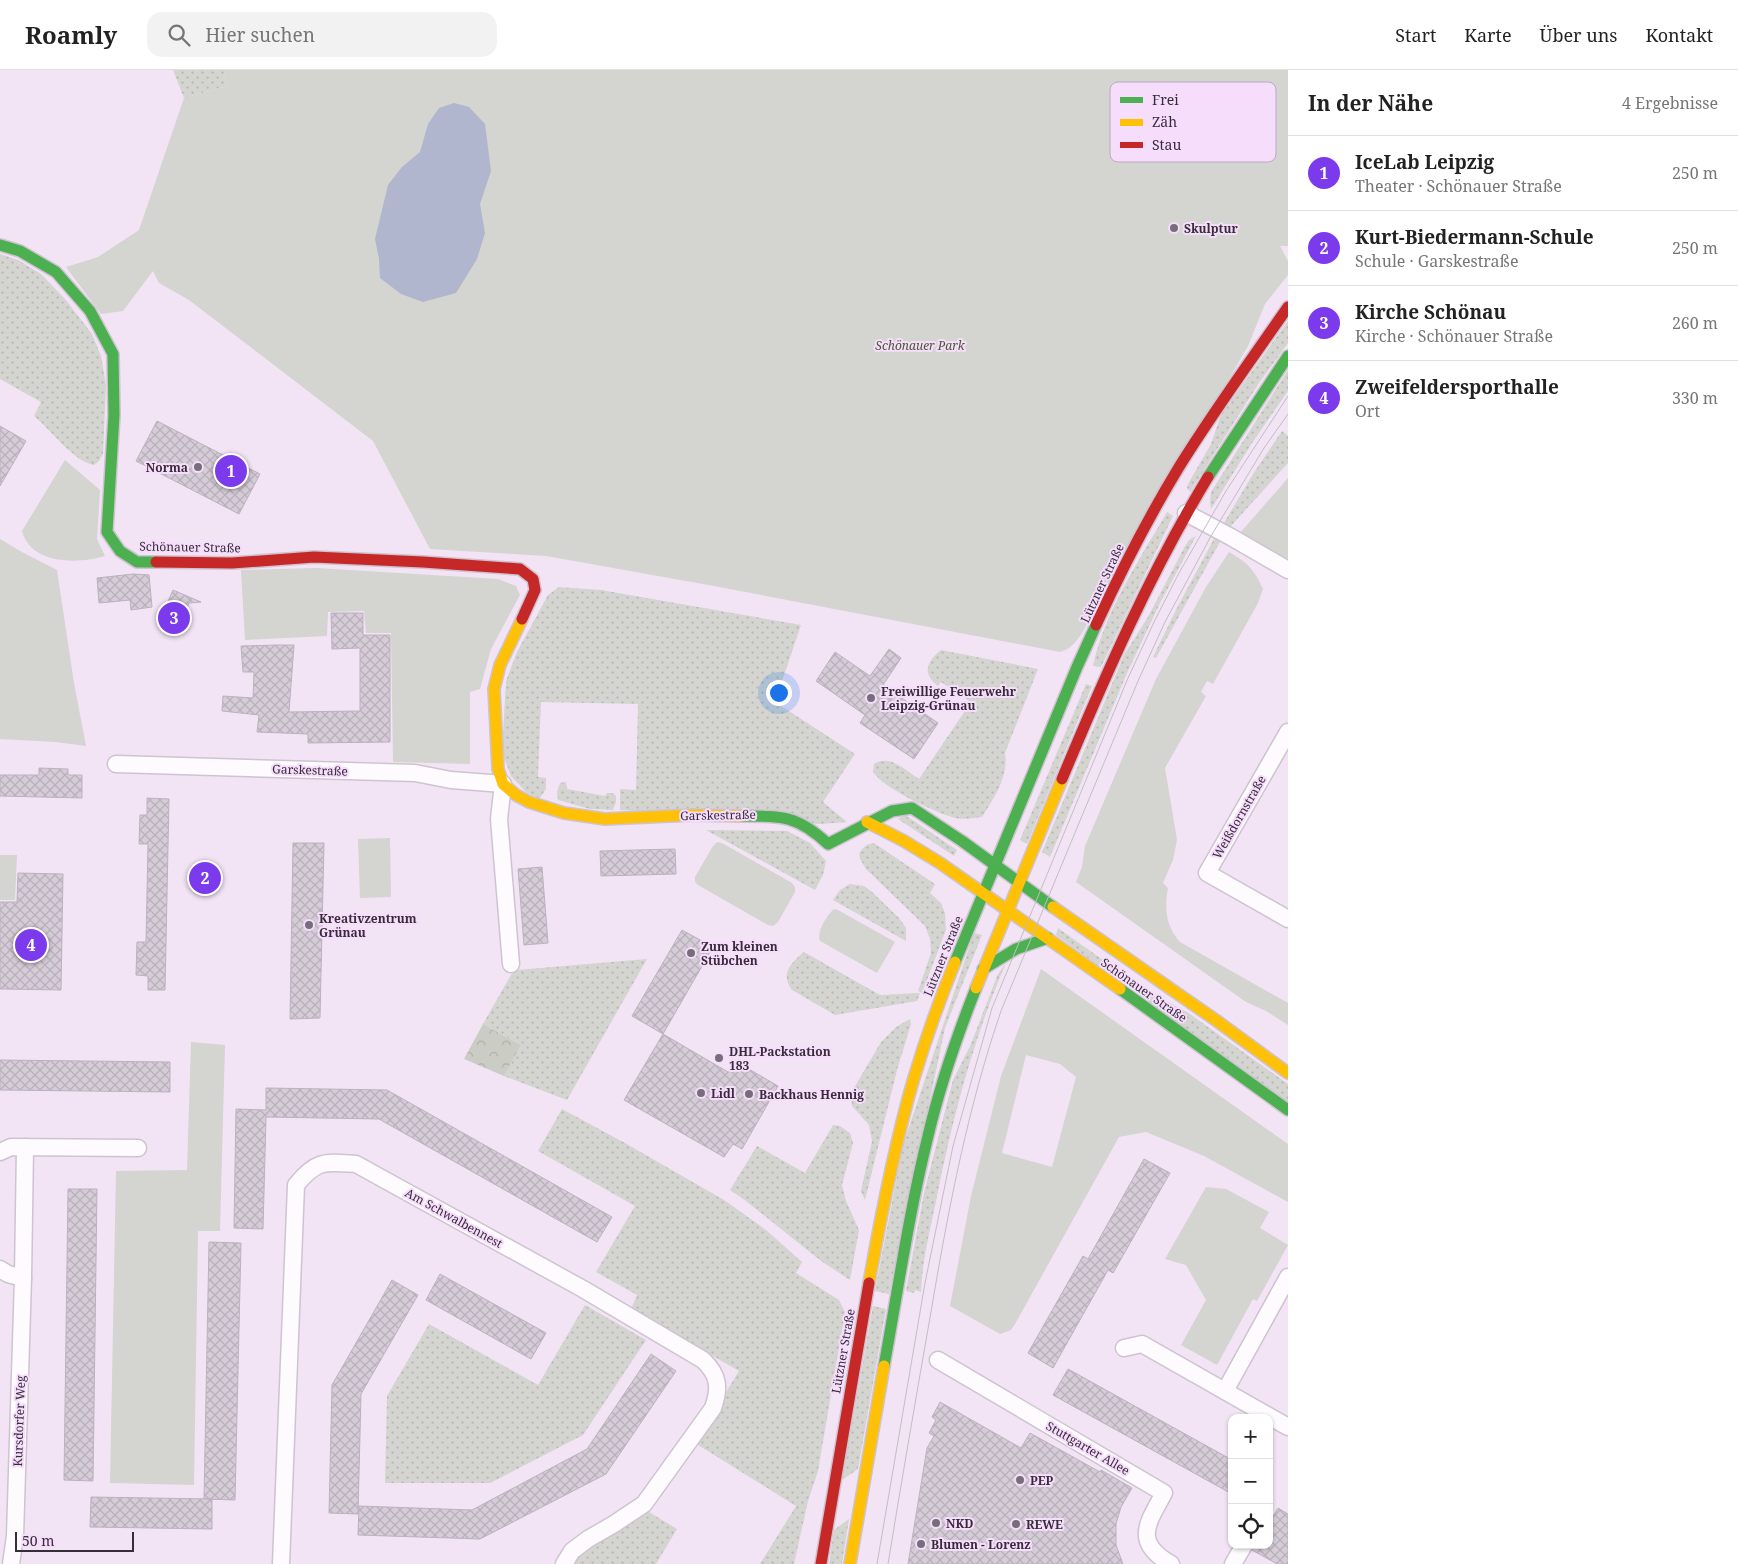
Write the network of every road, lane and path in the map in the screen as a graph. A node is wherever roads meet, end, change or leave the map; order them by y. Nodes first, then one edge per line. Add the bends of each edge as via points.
1 (0, 246) edge
2 (1288, 307) edge
3 (1288, 356) edge
4 (1220, 403) junction
5 (1192, 468) dead end
6 (1182, 511) junction
7 (1288, 570) edge
8 (1288, 732) edge
9 (116, 764) dead end
10 (503, 784) junction
11 (867, 822) junction
12 (995, 865) junction
13 (1019, 883) junction
14 (984, 894) junction
15 (1008, 911) junction
16 (1288, 920) edge
17 (1048, 938) junction
18 (511, 964) dead end
19 (983, 969) junction
20 (1288, 1073) edge
21 (1288, 1110) edge
22 (25, 1147) junction
23 (138, 1148) dead end
24 (0, 1152) edge
25 (0, 1269) edge
26 (1288, 1277) edge
27 (23, 1278) junction
28 (1124, 1348) dead end
29 (938, 1360) dead end
30 (1225, 1391) junction
31 (1288, 1427) edge
32 (1242, 1549) edge
33 (0, 1560) edge
34 (12, 1564) edge
35 (281, 1564) edge
36 (564, 1564) edge
37 (821, 1564) edge
38 (850, 1564) edge
39 (1170, 1564) edge
40 (1233, 1564) edge

1 - 10 main road, Schönauer Straße via 20,251 56,272 90,311 113,354 114,415 107,532 120,551 137,562 232,563 314,557 520,569 533,579 535,590 500,665 494,688 498,769
2 - 4 main road, Lützner Straße
3 - 6 main road
4 - 5 main road, Lützner Straße via 1211,435
4 - 12 main road, Lützner Straße via 1124,566 1077,667
6 - 7 street
6 - 13 main road via 1114,655
8 - 16 street, Weißdornstraße via 1207,873
9 - 10 street, Garskestraße via 415,773
10 - 11 main road, Garskestraße via 530,802 564,813 605,818 775,816 797,821 812,829 828,844
10 - 18 street via 499,819
11 - 12 main road, Garskestraße via 892,810 912,808
11 - 14 main road via 889,831
12 - 13 main road, Schönauer Straße
12 - 14 main road, Lützner Straße
13 - 15 main road
13 - 20 main road, Schönauer Straße
14 - 15 main road, Schönauer Straße
14 - 37 main road, Lützner Straße via 940,1000 900,1129 866,1296
15 - 17 main road, Schönauer Straße
15 - 19 main road
17 - 19 main road via 1016,949
17 - 21 main road, Schönauer Straße
19 - 38 main road via 955,1044 928,1134
22 - 23 street
22 - 24 street via 10,1147
22 - 27 street, Kursdorfer Weg
25 - 27 street
26 - 30 street
27 - 34 street, Kursdorfer Weg
28 - 30 street via 1142,1344
29 - 39 street, Stuttgarter Allee via 1164,1493 1149,1520 1146,1535 1152,1551
30 - 31 street
32 - 40 street
33 - 34 street
35 - 36 street, Am Schwalbennest via 296,1185 308,1170 327,1162 356,1164 583,1289 712,1368 718,1395 713,1408 644,1504 572,1551

